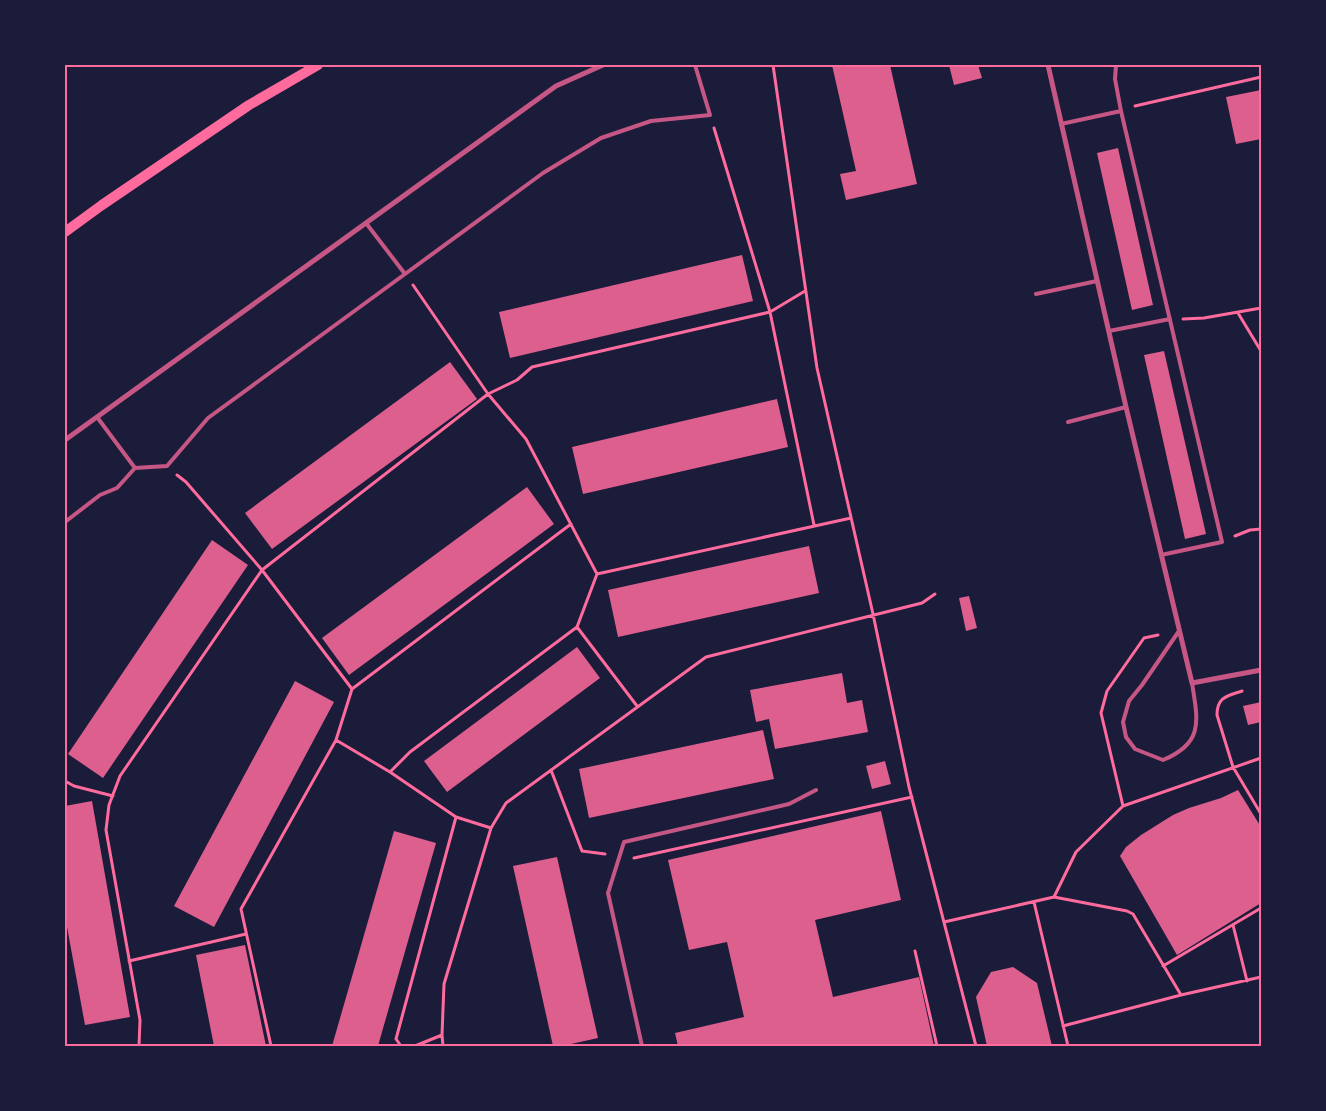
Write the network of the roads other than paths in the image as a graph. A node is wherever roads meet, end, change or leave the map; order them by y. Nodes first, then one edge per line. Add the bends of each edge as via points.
1 (318, 65) edge
2 (603, 65) edge
3 (695, 65) edge
4 (1048, 65) edge
5 (1116, 65) edge
6 (1121, 111) junction
7 (1061, 124) junction
8 (366, 223) junction
9 (65, 232) edge
10 (405, 274) junction
11 (1097, 280) junction
12 (1036, 294) dead end
13 (1170, 319) junction
14 (1109, 331) junction
15 (1126, 407) junction
16 (97, 417) junction
17 (1068, 422) dead end
18 (65, 440) edge
19 (135, 468) junction
20 (65, 522) edge
21 (1161, 555) junction
22 (1179, 631) junction
23 (1261, 670) edge
24 (1192, 683) junction
25 (816, 790) dead end
26 (642, 1046) edge

1 - 9 main road via 249,105
2 - 8 street via 556,86
3 - 10 lane via 710,116 650,121 600,138 543,172
4 - 7 street
5 - 6 lane via 1115,79
6 - 7 lane
6 - 13 lane
7 - 11 street
8 - 10 lane
8 - 16 street
10 - 19 lane via 208,418 166,466
11 - 12 lane
11 - 14 street
13 - 14 lane
13 - 21 lane via 1222,542
14 - 15 street
15 - 17 lane
15 - 21 street
16 - 18 street
16 - 19 lane
19 - 20 lane via 117,488 100,495
21 - 22 street
22 - 24 street
22 - 24 lane via 1129,701 1123,722 1126,737 1136,749 1163,760 1176,755 1187,745 1195,734 1197,714
23 - 24 street
25 - 26 lane via 789,804 624,842 608,893

